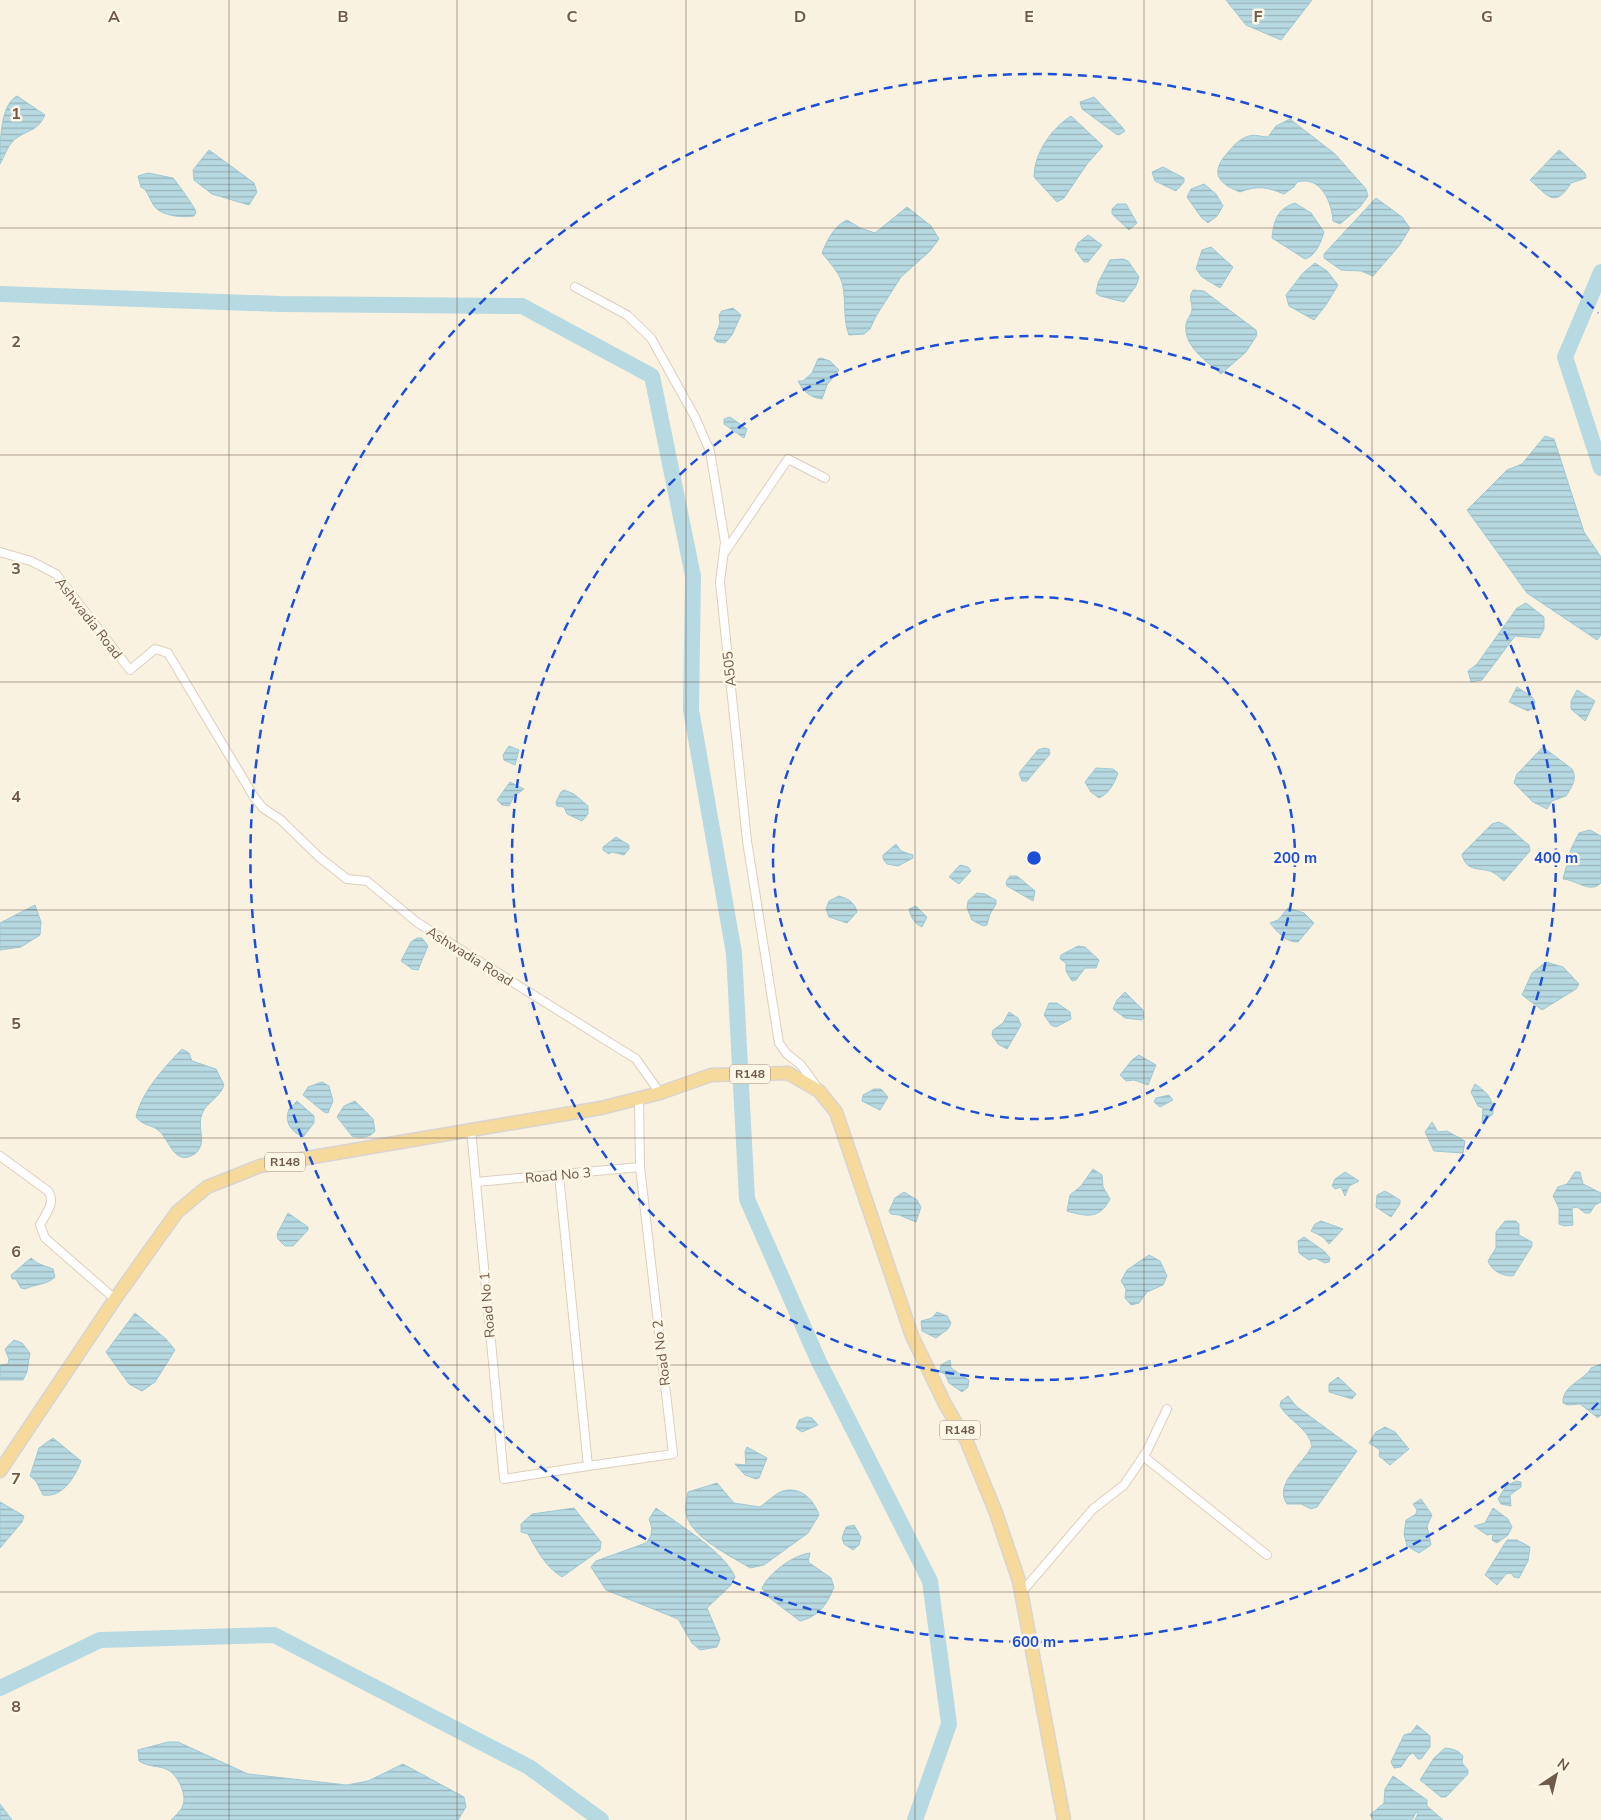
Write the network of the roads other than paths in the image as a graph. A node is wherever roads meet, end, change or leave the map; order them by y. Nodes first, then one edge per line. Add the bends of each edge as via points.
1 (575, 287) dead end
2 (825, 478) dead end
3 (0, 552) edge
4 (723, 553) junction
5 (819, 1091) junction
6 (660, 1093) junction
7 (639, 1098) junction
8 (471, 1130) junction
9 (0, 1156) edge
10 (640, 1167) junction
11 (559, 1175) junction
12 (476, 1182) junction
13 (115, 1299) junction
14 (1167, 1409) dead end
15 (1143, 1456) junction
16 (588, 1466) junction
17 (0, 1471) edge
18 (1267, 1555) dead end
19 (1021, 1593) junction
20 (1064, 1820) edge

1 - 4 street, A505 via 627,315 651,338 691,409 710,451 725,542
2 - 4 street via 788,459
3 - 6 street, Ashwadia Road via 31,561 56,574 130,670 155,649 168,653 254,797 347,879 367,881 418,923 636,1059
4 - 5 street, A505 via 720,582 747,841 779,1043 801,1065
5 - 6 main road, R148 via 788,1073 711,1076
5 - 19 main road, R148 via 836,1112 912,1336 967,1442 996,1513
6 - 7 main road, R148
7 - 8 main road, R148 via 601,1108
7 - 10 street
8 - 12 street, Road No 1
8 - 13 main road, R148 via 260,1166 207,1187 177,1212
9 - 13 street via 48,1191 52,1198 40,1225 45,1238
10 - 11 street, Road No 3
10 - 16 street, Road No 2 via 673,1454
11 - 12 street, Road No 3
11 - 16 street
12 - 16 street, Road No 1 via 504,1479
13 - 17 main road, R148
14 - 15 street
15 - 18 street
15 - 19 street via 1124,1485 1093,1509
19 - 20 main road, R148

